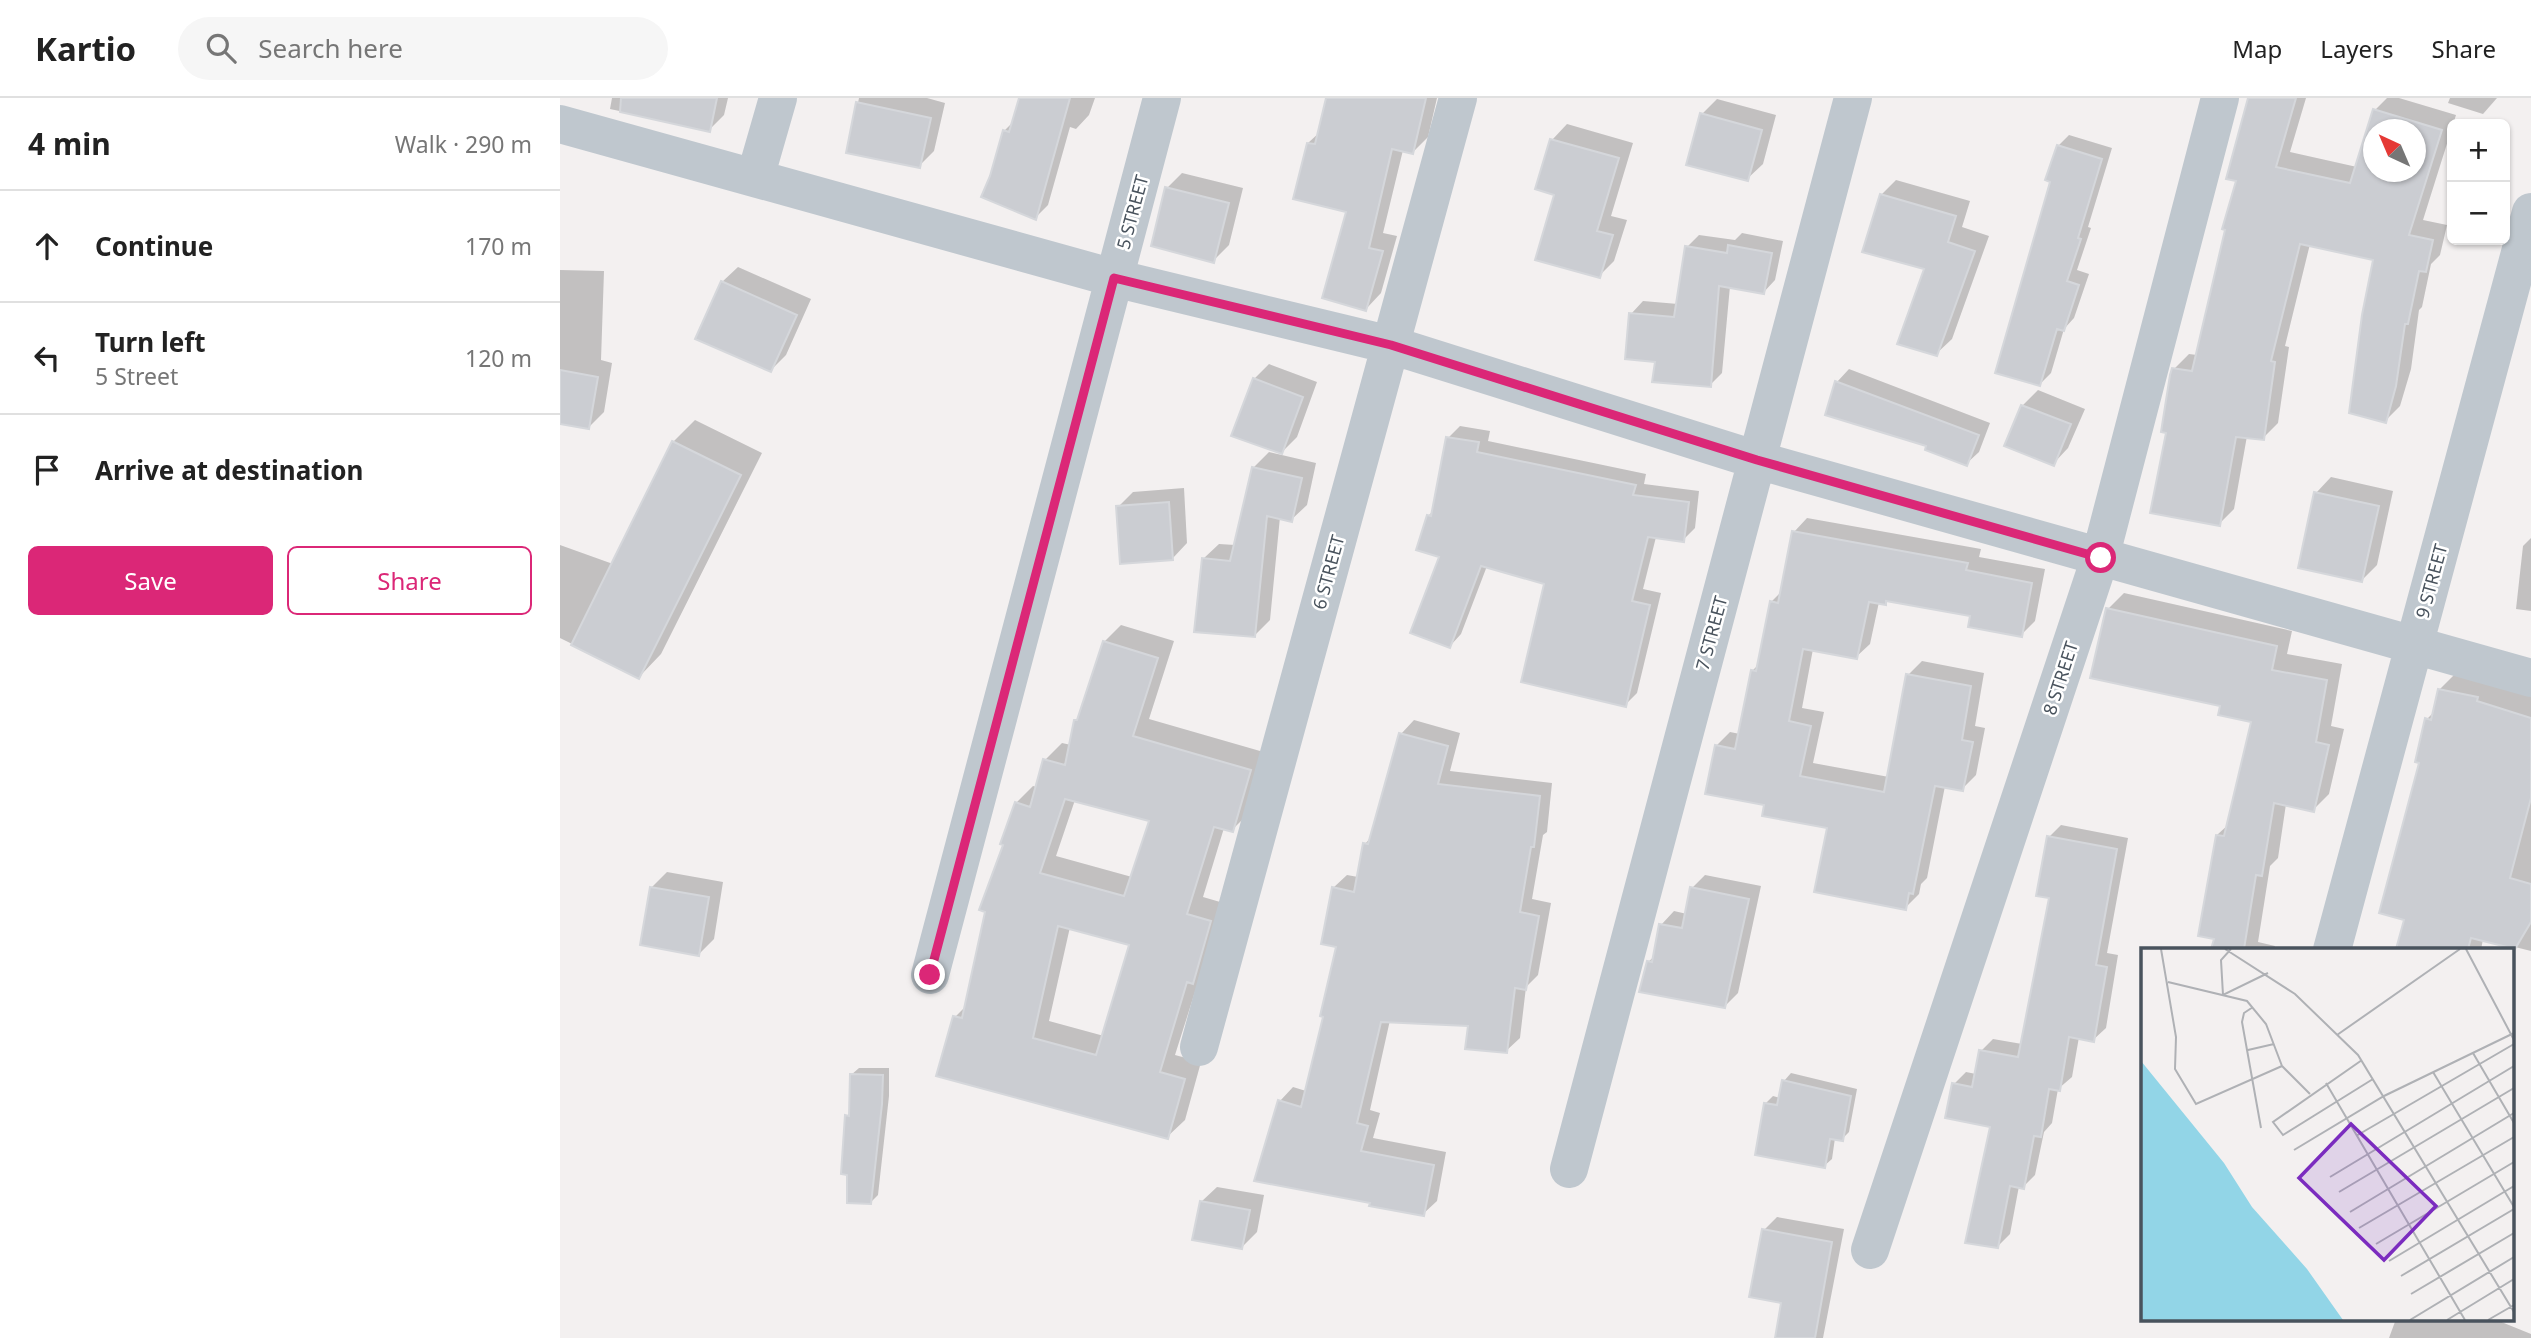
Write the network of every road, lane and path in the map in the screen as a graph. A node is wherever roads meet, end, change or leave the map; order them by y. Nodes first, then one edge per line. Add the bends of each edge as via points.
1 (778, 98) edge
2 (1162, 98) edge
3 (1458, 98) edge
4 (1853, 98) edge
5 (2220, 98) edge
6 (560, 124) edge
7 (755, 178) junction
8 (2531, 212) edge
9 (1114, 278) junction
10 (1391, 345) junction
11 (1757, 460) junction
12 (2101, 558) junction
13 (2413, 647) junction
14 (2531, 678) edge
15 (2333, 948) edge
16 (930, 975) dead end
17 (1199, 1047) dead end
18 (1569, 1169) dead end
19 (1870, 1250) dead end

1 - 7 street
2 - 9 street, 5 STREET
3 - 10 street, 6 STREET
4 - 11 street, 7 STREET
5 - 12 street, 8 STREET
6 - 7 street
7 - 9 street
8 - 13 street, 9 STREET
9 - 10 street
9 - 16 street, 5 STREET
10 - 11 street
10 - 17 street, 6 STREET
11 - 12 street
11 - 18 street, 7 STREET
12 - 13 street
12 - 19 street, 8 STREET
13 - 14 street
13 - 15 street, 9 STREET

